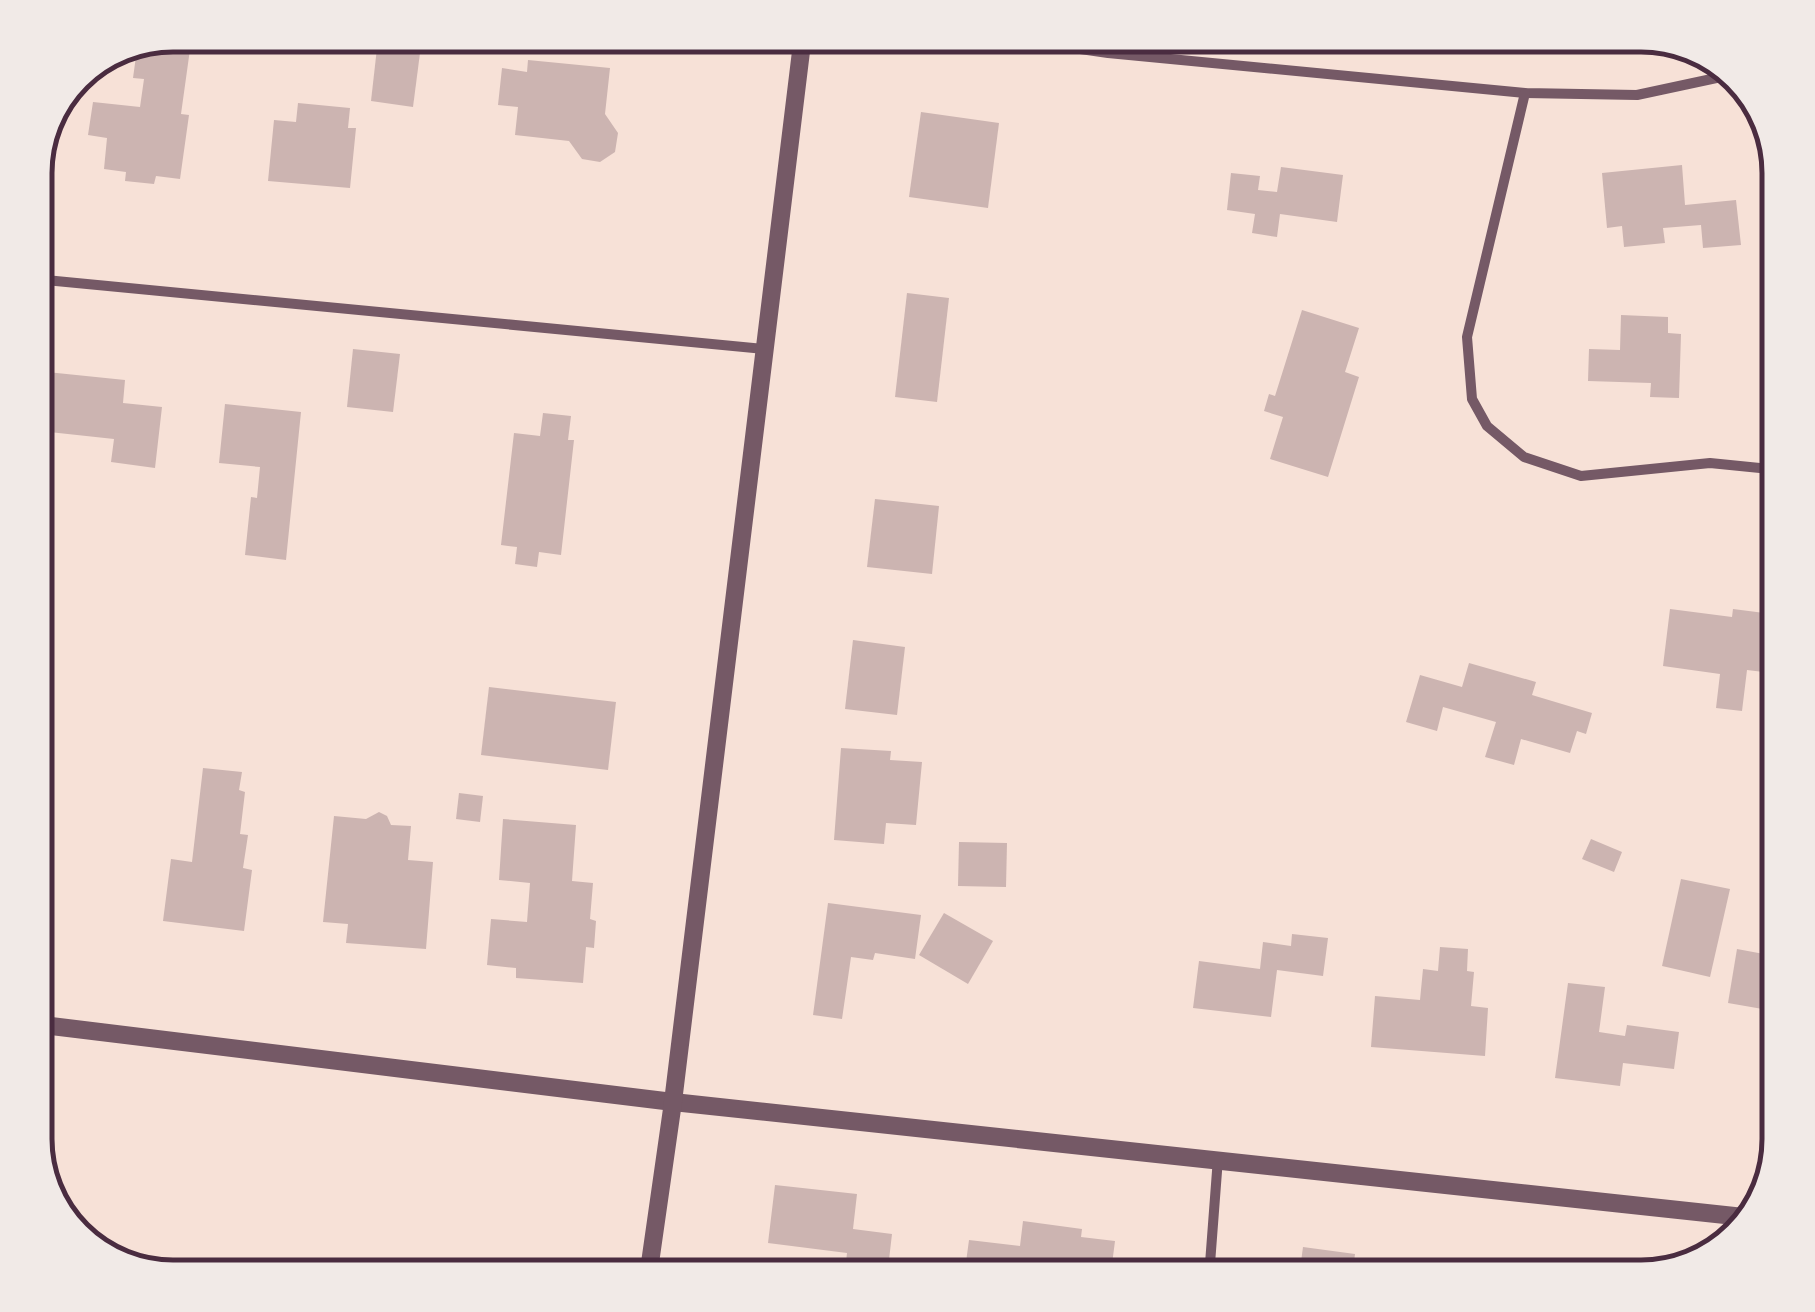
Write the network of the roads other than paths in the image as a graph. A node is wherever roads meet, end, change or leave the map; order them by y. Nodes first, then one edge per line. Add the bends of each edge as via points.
1 (802, 52) edge
2 (1101, 52) edge
3 (1716, 78) edge
4 (1524, 93) junction
5 (53, 280) edge
6 (765, 348) junction
7 (1762, 468) edge
8 (53, 1026) edge
9 (673, 1102) junction
10 (1218, 1158) junction
11 (1732, 1216) joint
12 (1731, 1220) edge
13 (650, 1260) edge
14 (1210, 1260) edge

1 - 6 street
2 - 4 street
3 - 4 street via 1637,95
4 - 7 street via 1467,337 1472,400 1487,426 1524,458 1581,476 1710,463
5 - 6 street
6 - 9 street
8 - 9 street
9 - 10 street
9 - 13 street
10 - 11 street
10 - 14 street
11 - 12 street

